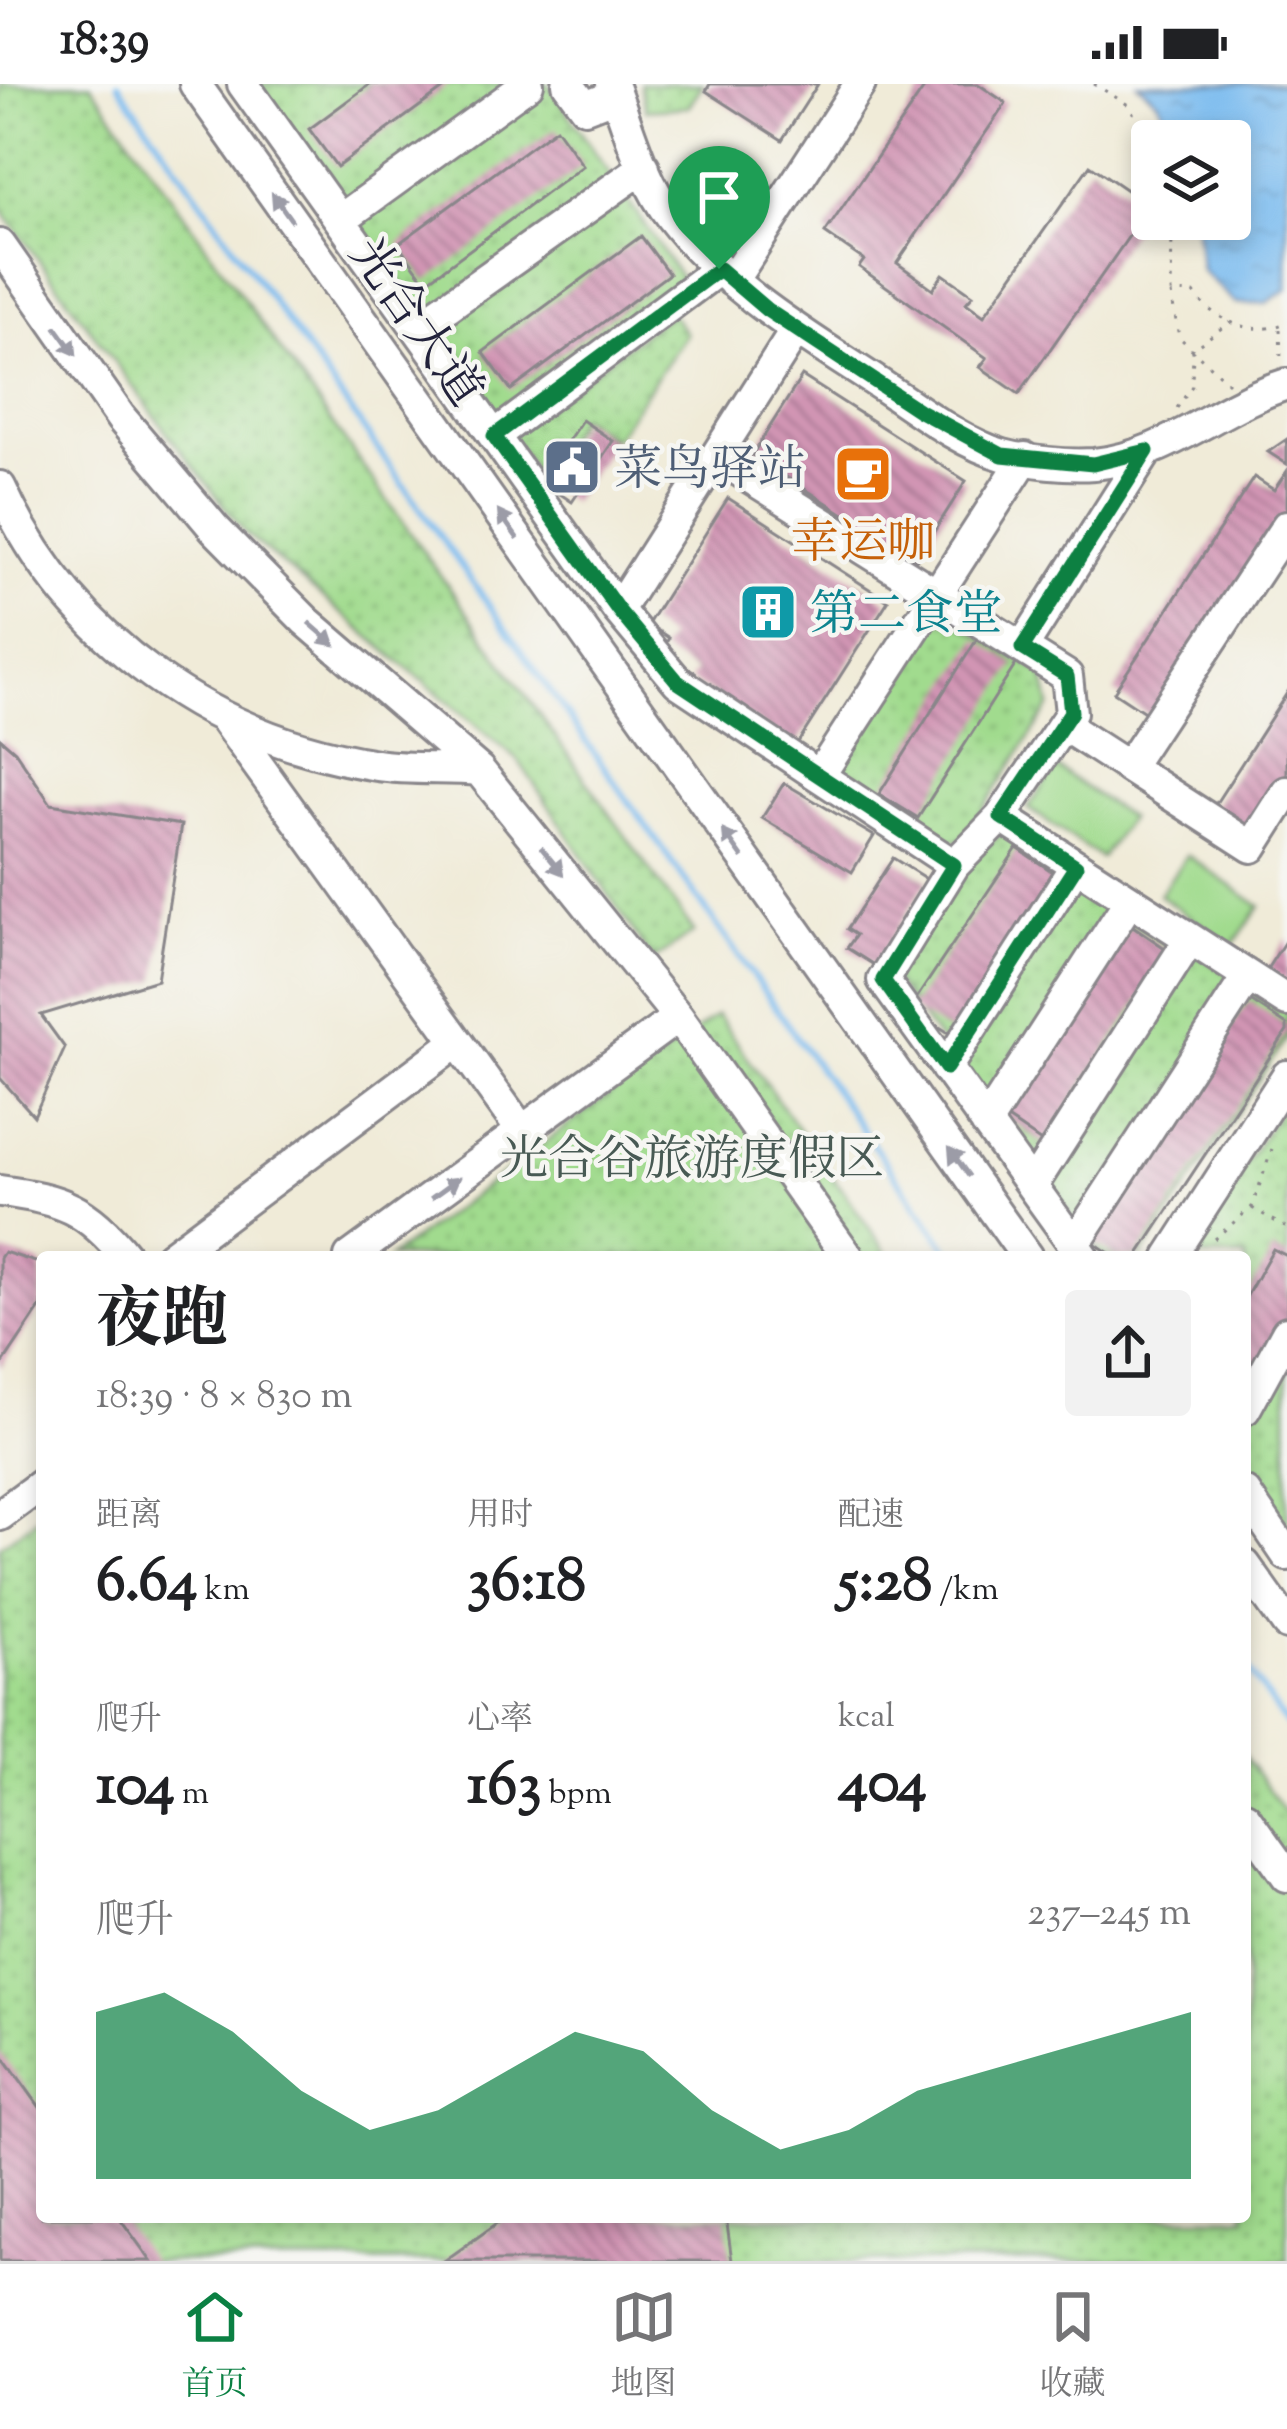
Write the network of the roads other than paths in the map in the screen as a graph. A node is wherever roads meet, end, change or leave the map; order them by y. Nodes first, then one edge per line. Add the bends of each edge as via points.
1 (195, 84) edge
2 (528, 84) edge
3 (568, 84) edge
4 (860, 84) edge
5 (247, 86) edge
6 (614, 90) edge
7 (644, 167) junction
8 (340, 220) junction
9 (0, 245) edge
10 (725, 275) junction
11 (417, 328) junction
12 (796, 330) junction
13 (1285, 385) edge
14 (494, 436) junction
15 (1147, 451) junction
16 (716, 456) junction
17 (1025, 458) junction
18 (0, 488) edge
19 (1287, 526) edge
20 (937, 594) junction
21 (618, 610) junction
22 (1022, 648) junction
23 (226, 721) junction
24 (1063, 725) junction
25 (1127, 767) junction
26 (479, 770) junction
27 (820, 776) junction
28 (1287, 792) edge
29 (1001, 817) junction
30 (954, 865) junction
31 (1076, 866) junction
32 (1130, 900) junction
33 (1190, 939) junction
34 (1248, 976) junction
35 (1287, 1001) edge
36 (678, 1017) junction
37 (457, 1042) junction
38 (946, 1068) junction
39 (1287, 1076) edge
40 (986, 1124) junction
41 (521, 1131) junction
42 (1032, 1186) junction
43 (0, 1191) edge
44 (121, 1251) edge
45 (178, 1251) edge
46 (358, 1251) edge
47 (844, 1251) edge
48 (1023, 1251) edge
49 (1078, 1251) edge
50 (1174, 1251) edge
51 (1287, 1332) edge
52 (1251, 1398) edge
53 (36, 1488) edge
54 (1251, 1502) edge
55 (0, 1515) edge
56 (1287, 1555) edge
57 (1251, 1573) edge
58 (1287, 1624) edge
59 (1251, 1825) edge
60 (1287, 1876) edge

48 -> 1 street, 光合大道
2 - 8 street
3 - 6 street via 585,107
4 - 10 street
5 - 8 street
6 - 7 street
7 - 10 street via 668,213
7 - 11 street
8 - 11 street
9 -> 26 street via 121,418 215,529
10 - 12 street
10 - 14 street
11 - 14 street
12 - 16 street
12 - 17 street via 965,436
13 - 15 street
14 - 21 street
15 - 17 street via 1093,464
15 - 22 street
16 - 20 street
16 - 21 street
17 - 20 street
18 - 23 street via 46,572 109,641
19 - 25 street
20 - 22 street
20 - 27 street
21 - 27 street via 678,682
22 - 24 street via 1067,676 1071,712
23 - 26 street via 344,759
23 - 37 street
24 - 25 street
24 - 29 street
25 - 28 street via 1252,847
26 -> 36 street
27 - 30 street
29 - 30 street
29 - 31 street
30 - 38 street via 883,980
31 - 32 street
31 - 38 street
32 - 33 street
32 - 40 street
33 - 34 street
33 - 42 street
34 - 35 street
34 - 49 street
36 - 41 street
36 - 47 street
37 - 41 street
37 - 45 street
38 - 40 street
39 - 50 street
40 - 42 street
46 -> 41 street
42 - 49 street
43 - 44 street via 49,1197 100,1225
51 - 52 street
53 - 55 street
54 - 56 street
57 - 58 street
59 - 60 street

